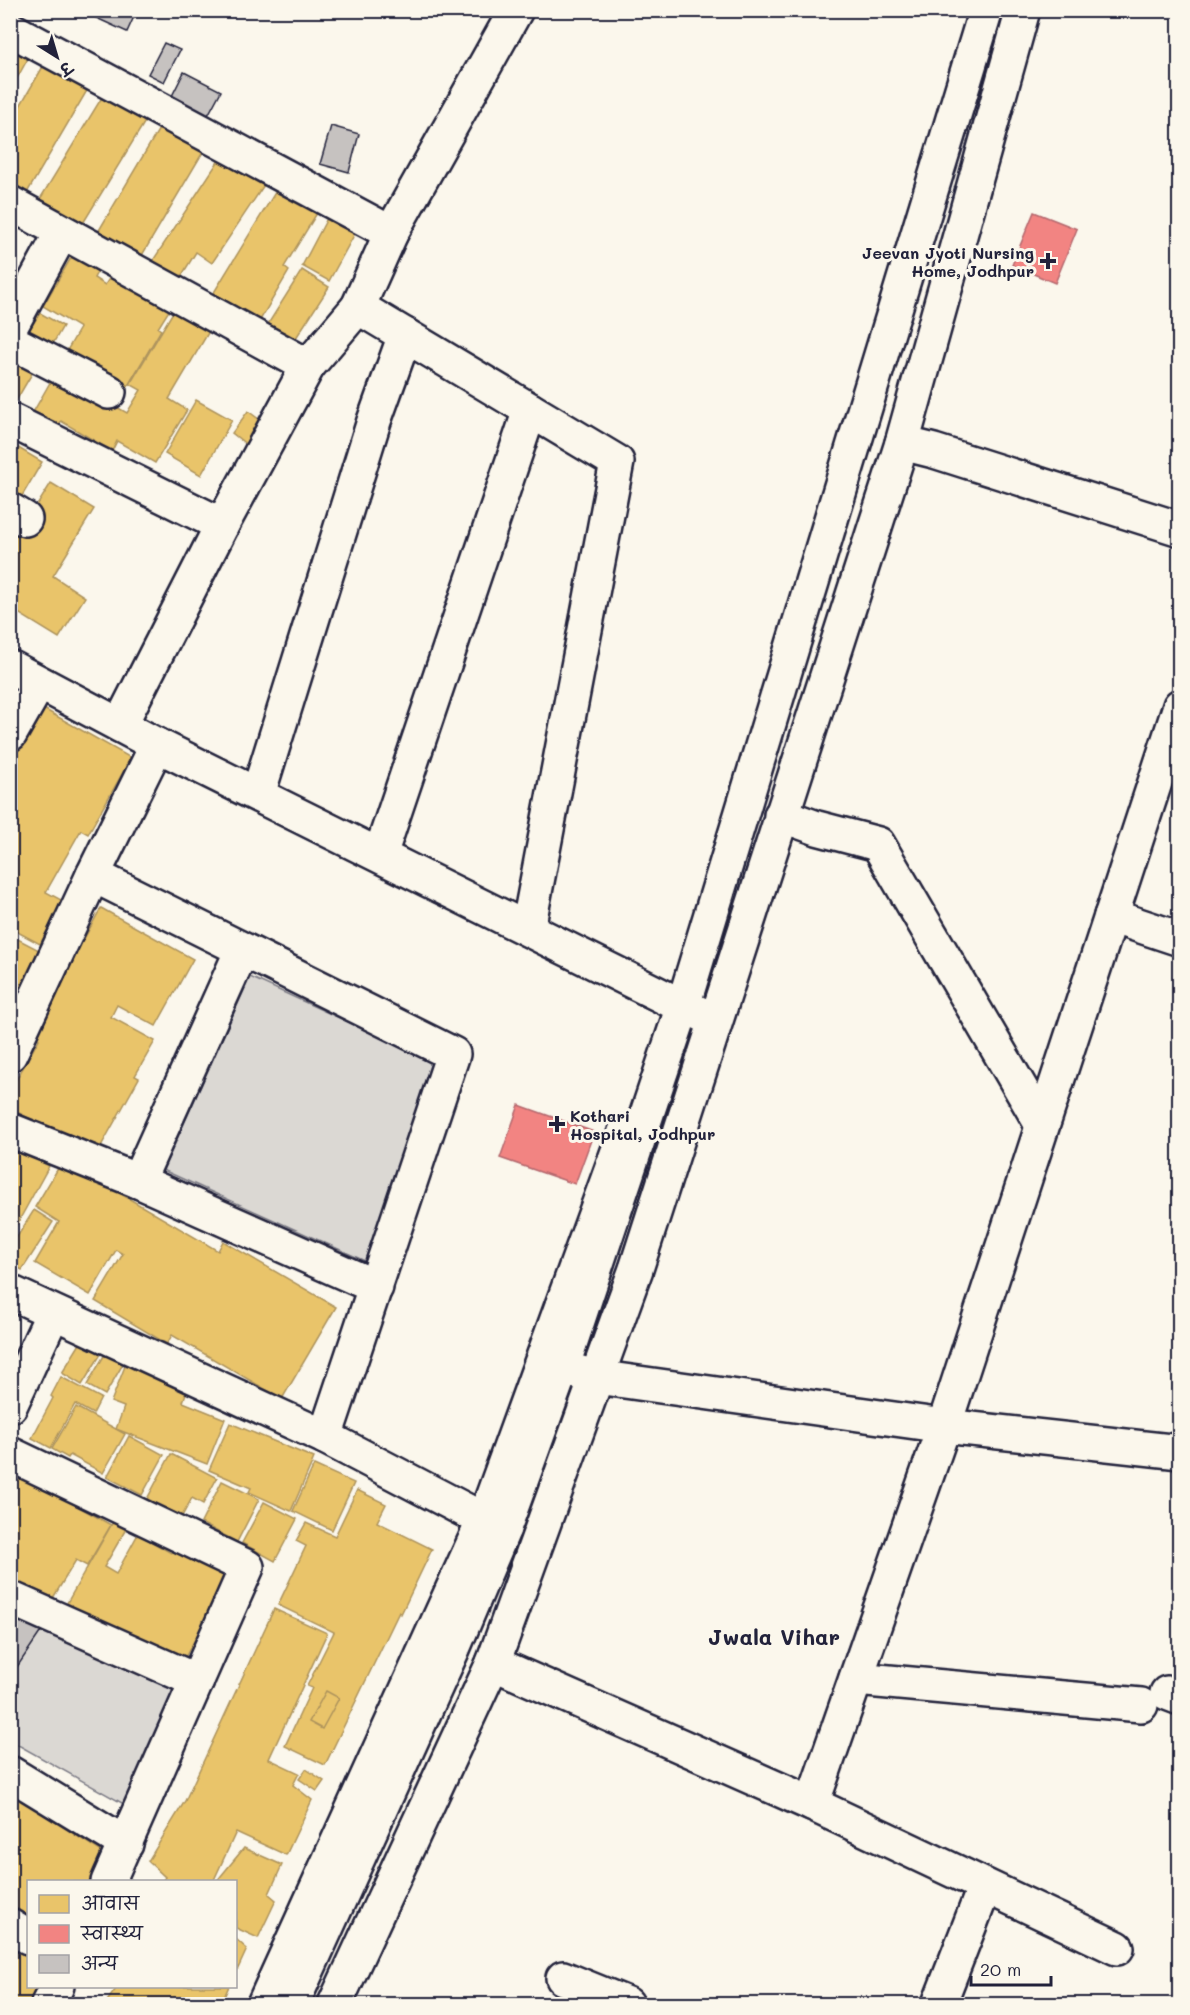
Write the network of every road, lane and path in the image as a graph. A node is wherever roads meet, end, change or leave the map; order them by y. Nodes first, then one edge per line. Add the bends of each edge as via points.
1 (516, 10) edge
2 (986, 10) edge
3 (1023, 10) edge
4 (10, 29) edge
5 (10, 203) edge
6 (62, 231) junction
7 (391, 233) junction
8 (358, 307) junction
9 (10, 328) edge
10 (405, 335) junction
11 (10, 341) edge
12 (308, 366) junction
13 (109, 392) dead end
14 (530, 410) junction
15 (10, 420) edge
16 (902, 443) junction
17 (222, 525) junction
18 (1179, 529) edge
19 (10, 667) edge
20 (39, 683) junction
21 (1179, 706) edge
22 (120, 725) junction
23 (10, 734) edge
24 (157, 745) junction
25 (258, 794) junction
26 (781, 815) junction
27 (380, 855) junction
28 (93, 875) junction
29 (1111, 916) junction
30 (528, 929) junction
31 (1179, 939) edge
32 (242, 950) junction
33 (678, 1004) junction
34 (715, 1020) junction
35 (10, 1054) edge
36 (1042, 1125) junction
37 (10, 1130) edge
38 (138, 1181) junction
39 (376, 1287) junction
40 (10, 1292) edge
41 (53, 1313) junction
42 (562, 1368) junction
43 (596, 1377) junction
44 (10, 1406) edge
45 (944, 1426) junction
46 (325, 1437) junction
47 (1172, 1450) edge
48 (10, 1454) edge
49 (494, 1524) junction
50 (10, 1599) edge
51 (493, 1663) junction
52 (856, 1679) junction
53 (197, 1680) junction
54 (1162, 1699) edge
55 (10, 1773) edge
56 (812, 1804) junction
57 (126, 1844) junction
58 (108, 1880) edge
59 (986, 1886) junction
60 (10, 1926) edge
61 (27, 1936) edge
62 (1117, 1948) dead end
63 (563, 1978) dead end
64 (56, 1988) edge
65 (48, 2004) edge
66 (264, 2004) edge
67 (292, 2004) edge
68 (335, 2004) edge
69 (627, 2004) edge
70 (939, 2004) edge

1 - 7 street
2 - 33 street
3 - 16 street
4 - 7 street
5 - 6 street
6 - 9 street
6 - 12 street
7 - 8 street
8 - 10 street
8 - 12 street
10 - 14 street
10 - 25 street via 374,421
11 - 13 street
12 - 17 street
14 - 27 street
14 - 30 street via 617,462
15 - 17 street
16 - 18 street
16 - 26 street
17 - 22 street
19 - 20 street
20 - 22 street
20 - 23 street
21 - 29 street
22 - 24 street
24 - 25 street
24 - 28 street
25 - 27 street
26 - 34 street
26 - 36 street via 878,844
27 - 30 street
28 - 32 street
28 - 35 street
29 - 31 street
29 - 36 street
30 - 33 street
32 - 38 street
32 - 39 street via 453,1054
33 - 34 street
33 - 42 street
33 - 49 street
34 - 43 street via 636,1269
36 - 45 street
37 - 38 street
38 - 39 street
39 - 46 street
40 - 41 street
41 - 44 street
41 - 46 street
42 - 43 street
42 - 49 street
43 - 45 street
43 - 51 street
45 - 47 street
45 - 52 street
46 - 49 street
48 - 53 street via 247,1567
49 - 66 street
49 - 67 street via 452,1652
50 - 53 street
51 - 56 street
51 - 68 street
52 - 54 street
52 - 56 street
53 - 57 street
55 - 57 street
56 - 59 street
57 - 58 street
59 - 62 street
59 - 70 street
60 - 61 street
63 - 69 street
64 - 65 street

